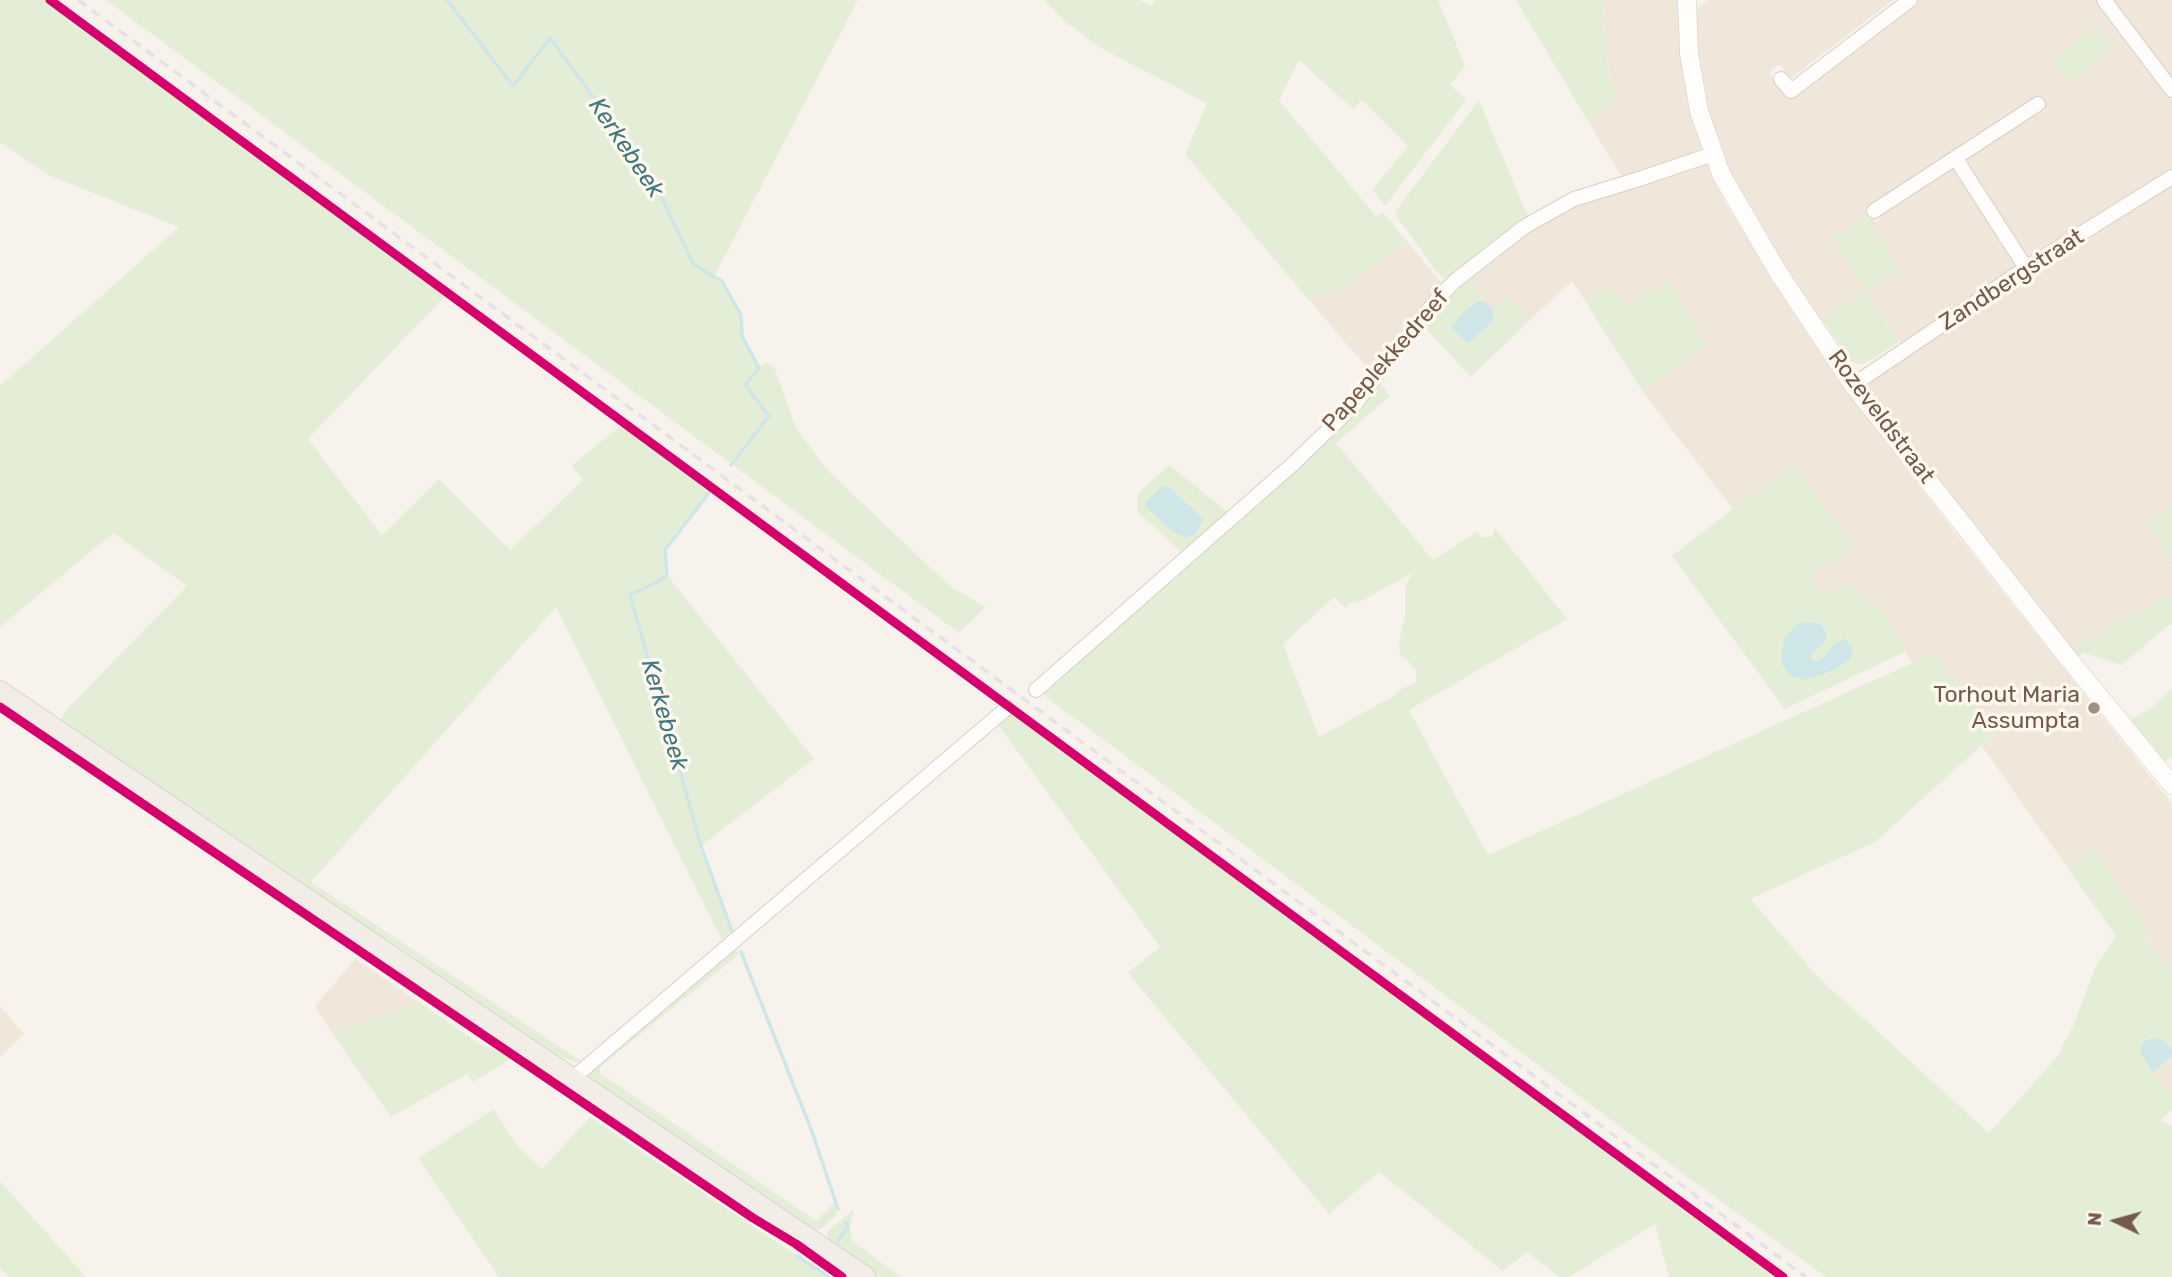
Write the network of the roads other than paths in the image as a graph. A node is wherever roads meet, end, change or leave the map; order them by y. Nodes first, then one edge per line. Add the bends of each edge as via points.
1 (1687, 0) edge
2 (1699, 0) edge
3 (1910, 0) edge
4 (2104, 0) edge
5 (1781, 79) dead end
6 (2172, 90) edge
7 (2038, 104) dead end
8 (1713, 153) junction
9 (1956, 159) junction
10 (2172, 177) edge
11 (1874, 211) dead end
12 (2026, 268) junction
13 (1853, 384) junction
14 (1037, 690) dead end
15 (0, 692) edge
16 (1007, 708) dead end
17 (2172, 785) edge
18 (572, 1080) junction
19 (865, 1277) edge

1 - 2 street
1 - 8 street, Rozeveldstraat via 1693,83
3 - 5 street via 1791,91
4 - 6 street
7 - 9 street
8 - 13 street, Rozeveldstraat via 1778,272
8 - 14 street, Papeplekkedreef via 1574,199 1524,227 1455,281 1355,404
9 - 11 street
9 - 12 street
10 - 12 street, Zandbergstraat
12 - 13 street, Zandbergstraat
13 - 17 street, Rozeveldstraat
15 - 18 main road
16 - 18 street
18 - 19 main road

